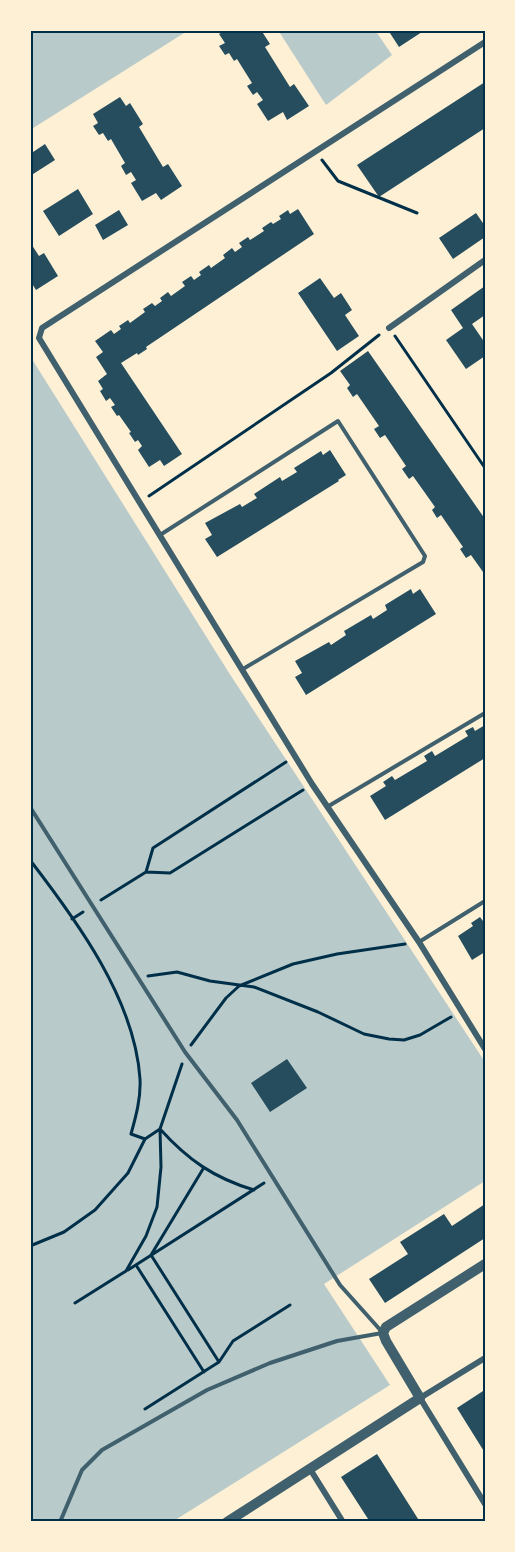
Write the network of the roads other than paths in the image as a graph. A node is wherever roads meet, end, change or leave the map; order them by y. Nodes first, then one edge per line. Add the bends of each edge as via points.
1 (485, 42) edge
2 (485, 260) edge
3 (389, 328) road end
4 (160, 535) junction
5 (243, 669) junction
6 (485, 713) edge
7 (30, 807) edge
8 (327, 807) junction
9 (485, 901) edge
10 (419, 942) junction
11 (485, 1049) edge
12 (485, 1264) edge
13 (383, 1333) junction
14 (485, 1358) edge
15 (420, 1398) junction
16 (310, 1469) junction
17 (485, 1504) edge
18 (60, 1522) edge
19 (226, 1522) edge
20 (343, 1522) edge

1 - 4 street via 42,328 42,344
2 - 3 street
4 - 5 street
4 - 5 lane via 338,421 424,556 423,562
5 - 8 street
6 - 8 lane
7 - 13 lane via 185,1052 237,1120 340,1285
8 - 10 street
9 - 10 lane
10 - 11 street
12 - 13 street via 386,1327
13 - 15 street
13 - 18 lane via 337,1341 270,1363 207,1390 102,1450 82,1470
14 - 15 street
15 - 16 street
15 - 17 street
16 - 19 street
16 - 20 street

